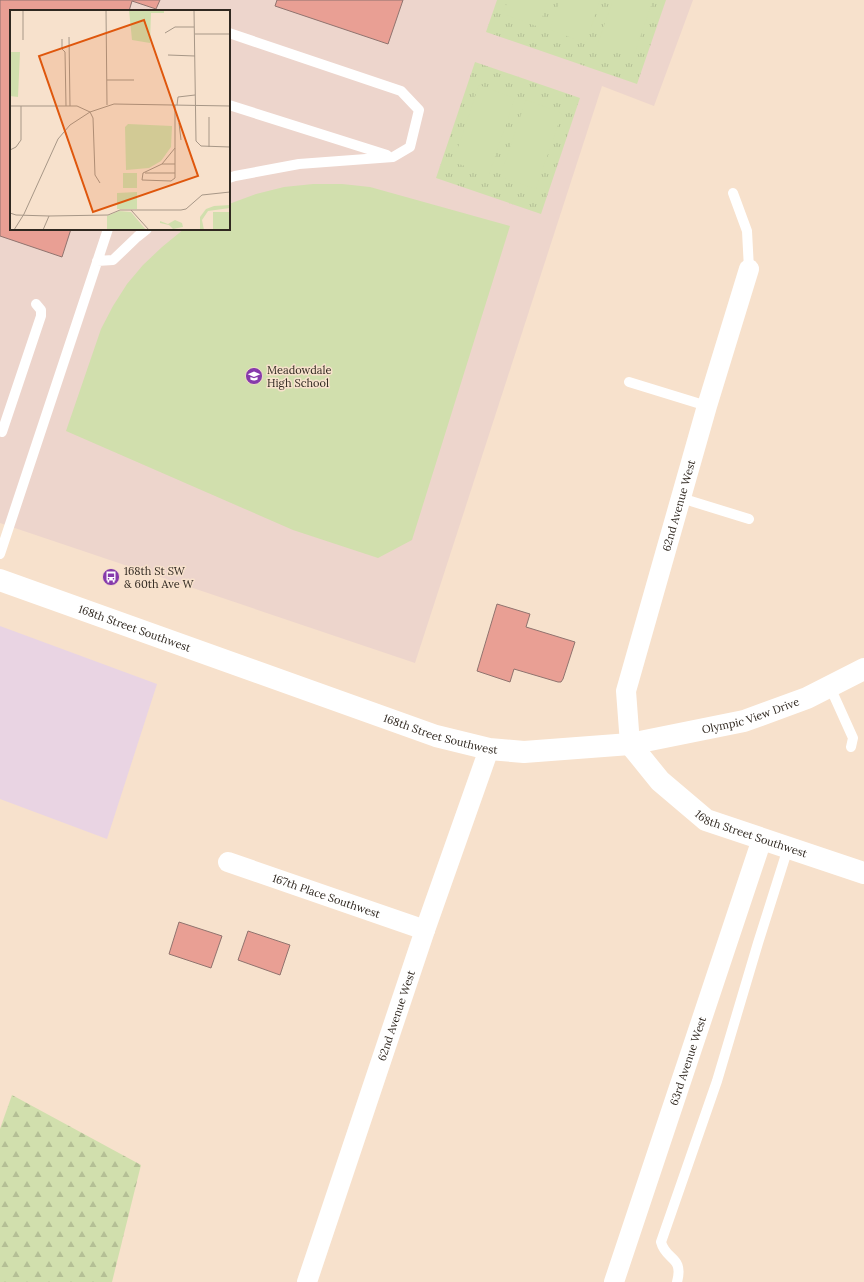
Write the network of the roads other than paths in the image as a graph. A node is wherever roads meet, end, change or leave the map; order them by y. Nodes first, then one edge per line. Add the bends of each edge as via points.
1 (230, 33) edge
2 (230, 105) edge
3 (393, 157) junction
4 (231, 176) edge
5 (733, 193) dead end
6 (108, 230) edge
7 (146, 230) edge
8 (97, 261) junction
9 (750, 269) joint
10 (36, 304) dead end
11 (629, 382) dead end
12 (707, 406) junction
13 (2, 432) dead end
14 (681, 498) junction
15 (749, 519) dead end
16 (0, 554) edge
17 (0, 580) edge
18 (864, 669) edge
19 (830, 686) junction
20 (630, 744) junction
21 (851, 747) dead end
22 (489, 749) junction
23 (762, 839) junction
24 (788, 848) junction
25 (228, 862) dead end
26 (864, 872) edge
27 (425, 930) junction
28 (307, 1282) edge
29 (614, 1282) edge
30 (677, 1282) edge

1 - 3 lane via 401,91 419,110 410,148
2 - 3 lane
3 - 4 lane via 299,164
5 - 9 lane via 747,231
6 - 8 lane
7 - 8 lane via 113,260
8 - 16 lane
9 - 12 street, 62nd Avenue West
10 - 13 lane via 41,310 41,316
11 - 12 lane
12 - 14 street, 62nd Avenue West
14 - 15 lane
14 - 20 street, 62nd Avenue West via 626,691
17 - 22 main road, 168th Street Southwest via 436,736
18 - 19 main road, Olympic View Drive
19 - 20 main road, Olympic View Drive via 807,698 744,721
19 - 21 lane via 853,738
20 - 22 main road, 168th Street Southwest via 524,752
20 - 23 main road, 168th Street Southwest via 660,781 706,820
22 - 27 street, 62nd Avenue West
23 - 24 main road, 168th Street Southwest
23 - 29 street, 63rd Avenue West
24 - 26 main road, 168th Street Southwest
24 - 30 lane via 717,1081 661,1242 662,1247 679,1266
25 - 27 street, 167th Place Southwest
27 - 28 street, 62nd Avenue West

